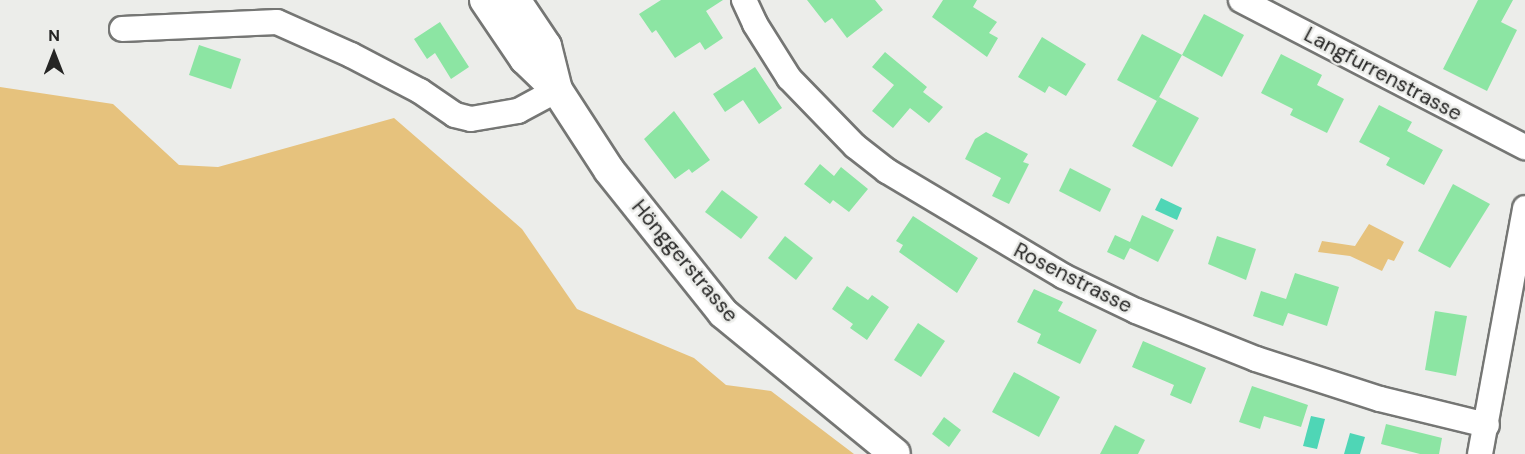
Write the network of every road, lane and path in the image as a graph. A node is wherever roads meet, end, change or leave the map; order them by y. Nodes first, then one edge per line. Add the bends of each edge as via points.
1 (485, 0) edge
2 (515, 0) edge
3 (744, 0) edge
4 (1241, 0) edge
5 (122, 29) dead end
6 (557, 90) junction
7 (1525, 147) edge
8 (1525, 208) edge
9 (1487, 425) junction
10 (895, 454) edge
11 (1480, 454) edge

1 - 6 main road, Hönggerstrasse via 525,59
2 - 6 main road, Hönggerstrasse via 546,46
3 - 9 street, Rosenstrasse via 789,78 855,146 897,177 1063,276 1136,311 1267,362 1380,399
4 - 7 street, Langfurrenstrasse
5 - 6 street via 277,22 420,91 455,115 471,119 518,111
6 - 10 main road, Hönggerstrasse via 609,170 723,313
8 - 9 street
9 - 11 street

